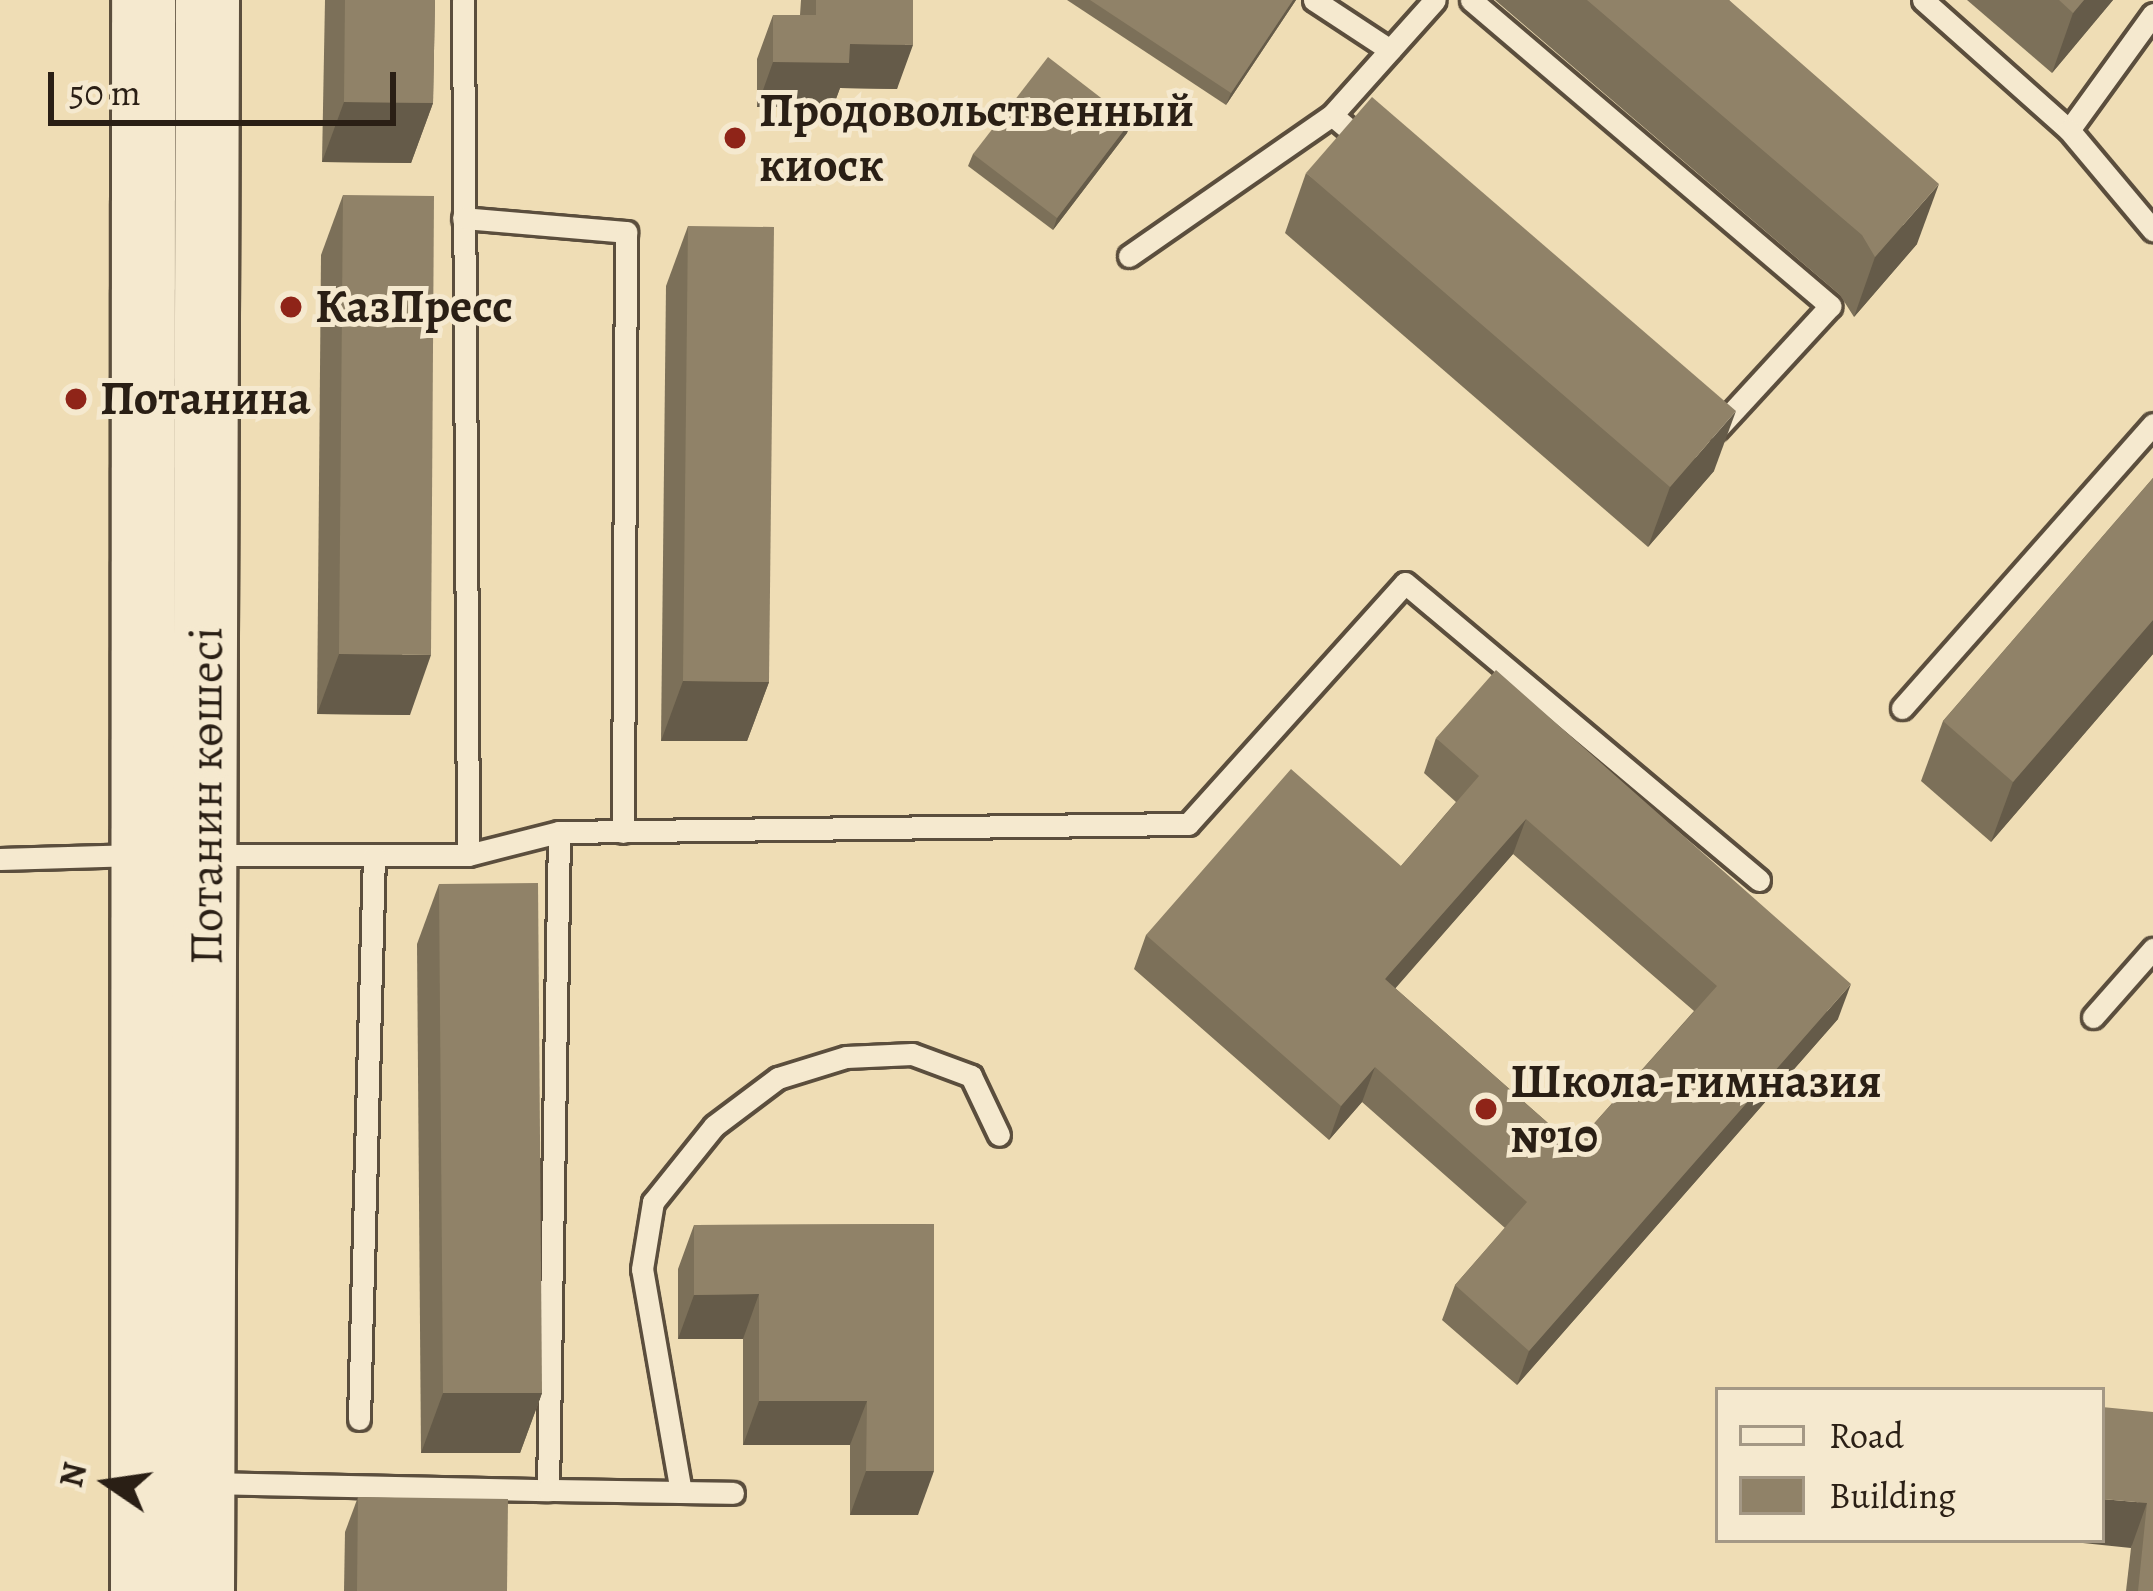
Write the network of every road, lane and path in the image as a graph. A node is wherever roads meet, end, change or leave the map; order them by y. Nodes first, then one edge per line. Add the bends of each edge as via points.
1 (143, 0) edge
2 (208, 0) edge
3 (463, 0) edge
4 (1313, 0) edge
5 (1435, 0) edge
6 (1471, 0) edge
7 (1922, 0) edge
8 (2153, 14) edge
9 (1390, 50) junction
10 (1332, 115) junction
11 (2069, 130) junction
12 (1386, 161) edge
13 (463, 218) junction
14 (2153, 230) edge
15 (1129, 256) dead end
16 (1692, 421) edge
17 (2153, 424) edge
18 (1903, 709) dead end
19 (559, 832) junction
20 (623, 832) junction
21 (176, 855) junction
22 (374, 855) junction
23 (468, 855) junction
24 (0, 859) edge
25 (1759, 880) dead end
26 (2153, 949) edge
27 (2093, 1017) dead end
28 (999, 1135) dead end
29 (359, 1419) dead end
30 (200, 1482) junction
31 (548, 1490) junction
32 (680, 1492) junction
33 (733, 1492) dead end
34 (142, 1591) edge
35 (202, 1591) edge

1 - 21 main road, Потанин көшесі
2 - 21 main road, Потанин көшесі
3 - 13 lane
4 - 9 lane
5 - 9 lane
6 - 16 lane via 1830,306 1710,436
7 - 11 lane
8 - 11 lane
9 - 10 lane
10 - 12 lane
10 - 15 lane
11 - 14 lane
13 - 20 lane via 626,232
13 - 23 lane
17 - 18 lane
19 - 20 lane
19 - 23 lane
19 - 31 lane
20 - 25 lane via 1188,824 1405,584
21 - 22 lane
21 - 24 lane
21 - 30 main road, Потанин көшесі
21 - 34 main road, Потанин көшесі
22 - 23 lane
22 - 29 lane
26 - 27 lane
28 - 32 lane via 971,1076 912,1054 846,1058 778,1078 714,1126 652,1202 643,1270
30 - 31 lane
30 - 35 main road, Потанин көшесі
31 - 32 lane
32 - 33 lane

